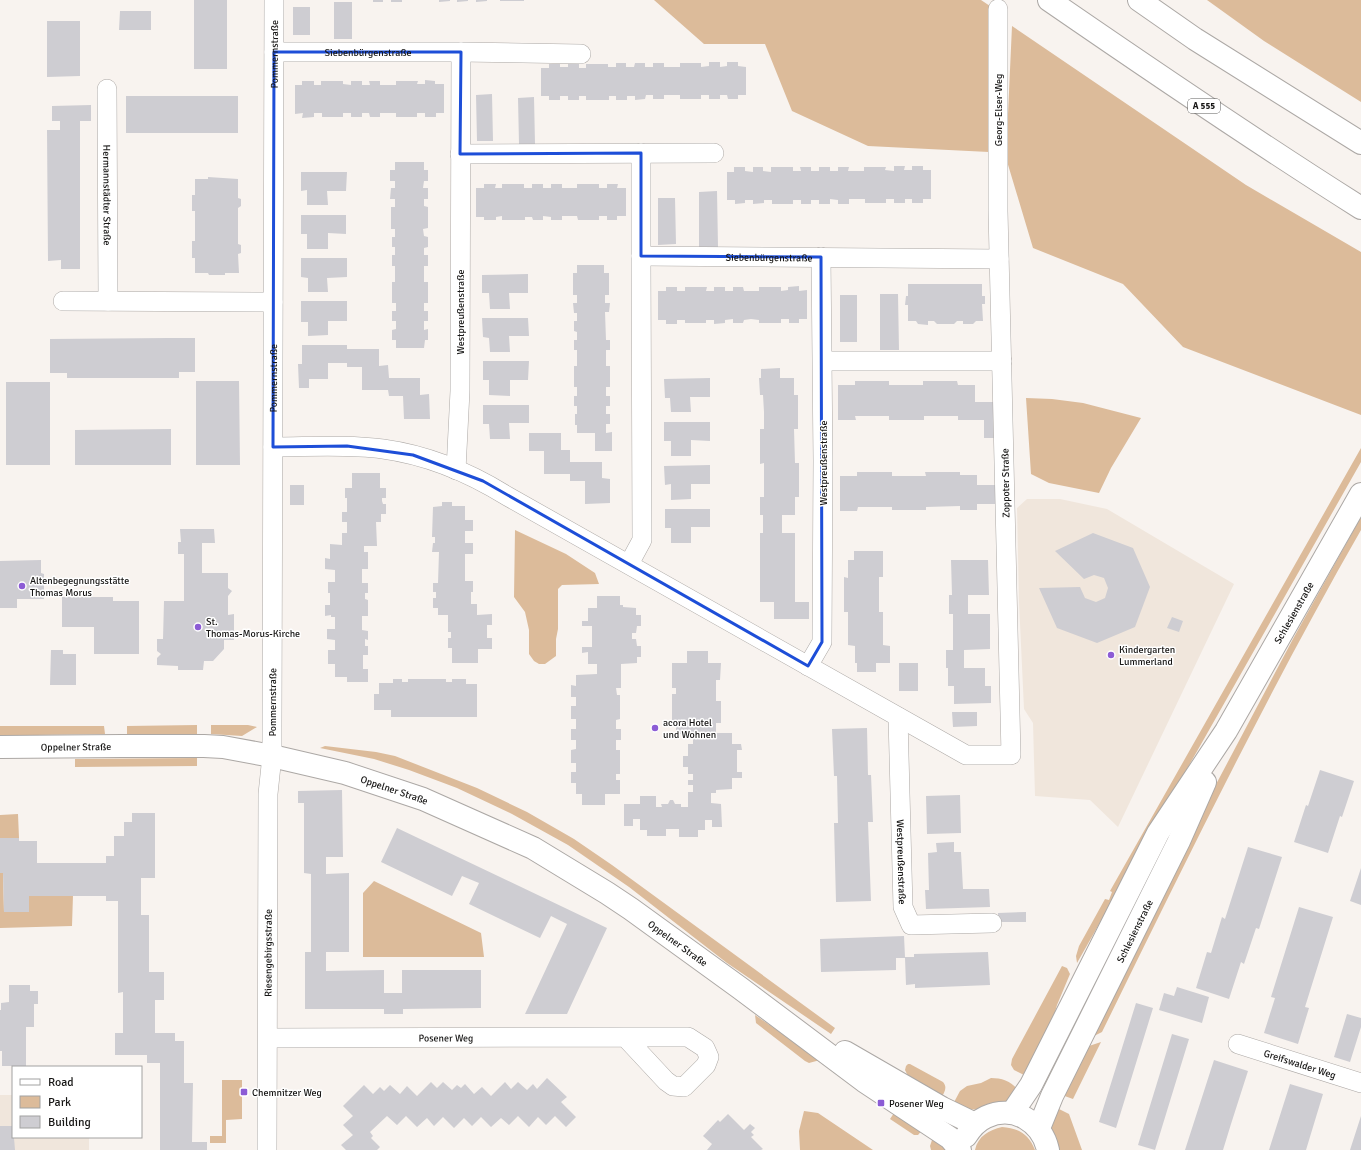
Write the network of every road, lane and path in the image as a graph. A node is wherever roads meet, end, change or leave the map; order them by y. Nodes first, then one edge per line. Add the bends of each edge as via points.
1 (274, 0) edge
2 (1049, 0) edge
3 (1139, 0) edge
4 (998, 9) dead end
5 (274, 52) junction
6 (461, 52) junction
7 (581, 54) dead end
8 (107, 89) dead end
9 (1361, 143) edge
10 (641, 153) junction
11 (714, 153) dead end
12 (460, 154) junction
13 (1361, 208) edge
14 (998, 211) joint
15 (641, 256) junction
16 (821, 257) junction
17 (999, 259) junction
18 (63, 301) dead end
19 (108, 301) junction
20 (274, 302) junction
21 (823, 361) junction
22 (1002, 361) junction
23 (273, 447) junction
24 (456, 470) junction
25 (1361, 494) edge
26 (629, 564) junction
27 (808, 666) junction
28 (898, 717) junction
29 (1226, 731) junction
30 (0, 747) edge
31 (272, 756) junction
32 (992, 923) dead end
33 (740, 988) junction
34 (625, 1037) dead end
35 (268, 1038) junction
36 (1238, 1044) dead end
37 (1361, 1083) edge
38 (1012, 1113) junction
39 (975, 1124) junction
40 (1039, 1128) junction
41 (267, 1150) edge
42 (960, 1150) edge
43 (1048, 1150) edge

1 - 5 street, Pommernstraße
2 - 13 main road, A 555 via 1214,113
3 - 9 main road via 1195,39
4 - 14 street, Georg-Elser-Weg
5 - 6 street, Siebenbürgenstraße
5 - 20 street, Pommernstraße
6 - 7 street, Siebenbürgenstraße
6 - 12 street
8 - 19 street, Hermannstädter Straße
10 - 11 street
10 - 12 street
10 - 15 street
12 - 24 street, Westpreußenstraße via 460,391
14 - 17 street, Zoppoter Straße
15 - 16 street, Siebenbürgenstraße
15 - 26 street via 642,540
16 - 17 street, Siebenbürgenstraße
16 - 21 street, Westpreußenstraße
17 - 22 street, Zoppoter Straße
18 - 19 street
19 - 20 street
20 - 23 street, Pommernstraße
21 - 22 street
21 - 27 street, Westpreußenstraße via 822,642
22 - 28 street, Zoppoter Straße via 1011,755 966,755
23 - 24 street via 347,446 382,449 413,455
23 - 31 street, Pommernstraße
24 - 26 street via 483,481
25 - 29 main road, Schlesienstraße
26 - 27 street
27 - 28 street
28 - 32 street, Westpreußenstraße via 903,907 911,926
29 - 38 main road, Schlesienstraße via 1158,833 1031,1085
29 - 40 main road, Schlesienstraße via 1179,841 1052,1096
30 - 31 main road, Oppelner Straße via 204,746
31 - 33 main road, Oppelner Straße via 345,773 423,799 533,848 631,909
31 - 35 street, Riesengebirgsstraße via 268,794
33 - 39 main road, Oppelner Straße via 855,1058
33 - 42 main road, Oppelner Straße via 864,1081 950,1138
34 - 35 street, Posener Weg
35 - 41 street, Riesengebirgsstraße
36 - 37 street, Greifswalder Weg
38 - 39 main road via 999,1113
38 - 40 main road via 1031,1121
39 - 42 main road via 965,1136
40 - 43 main road

